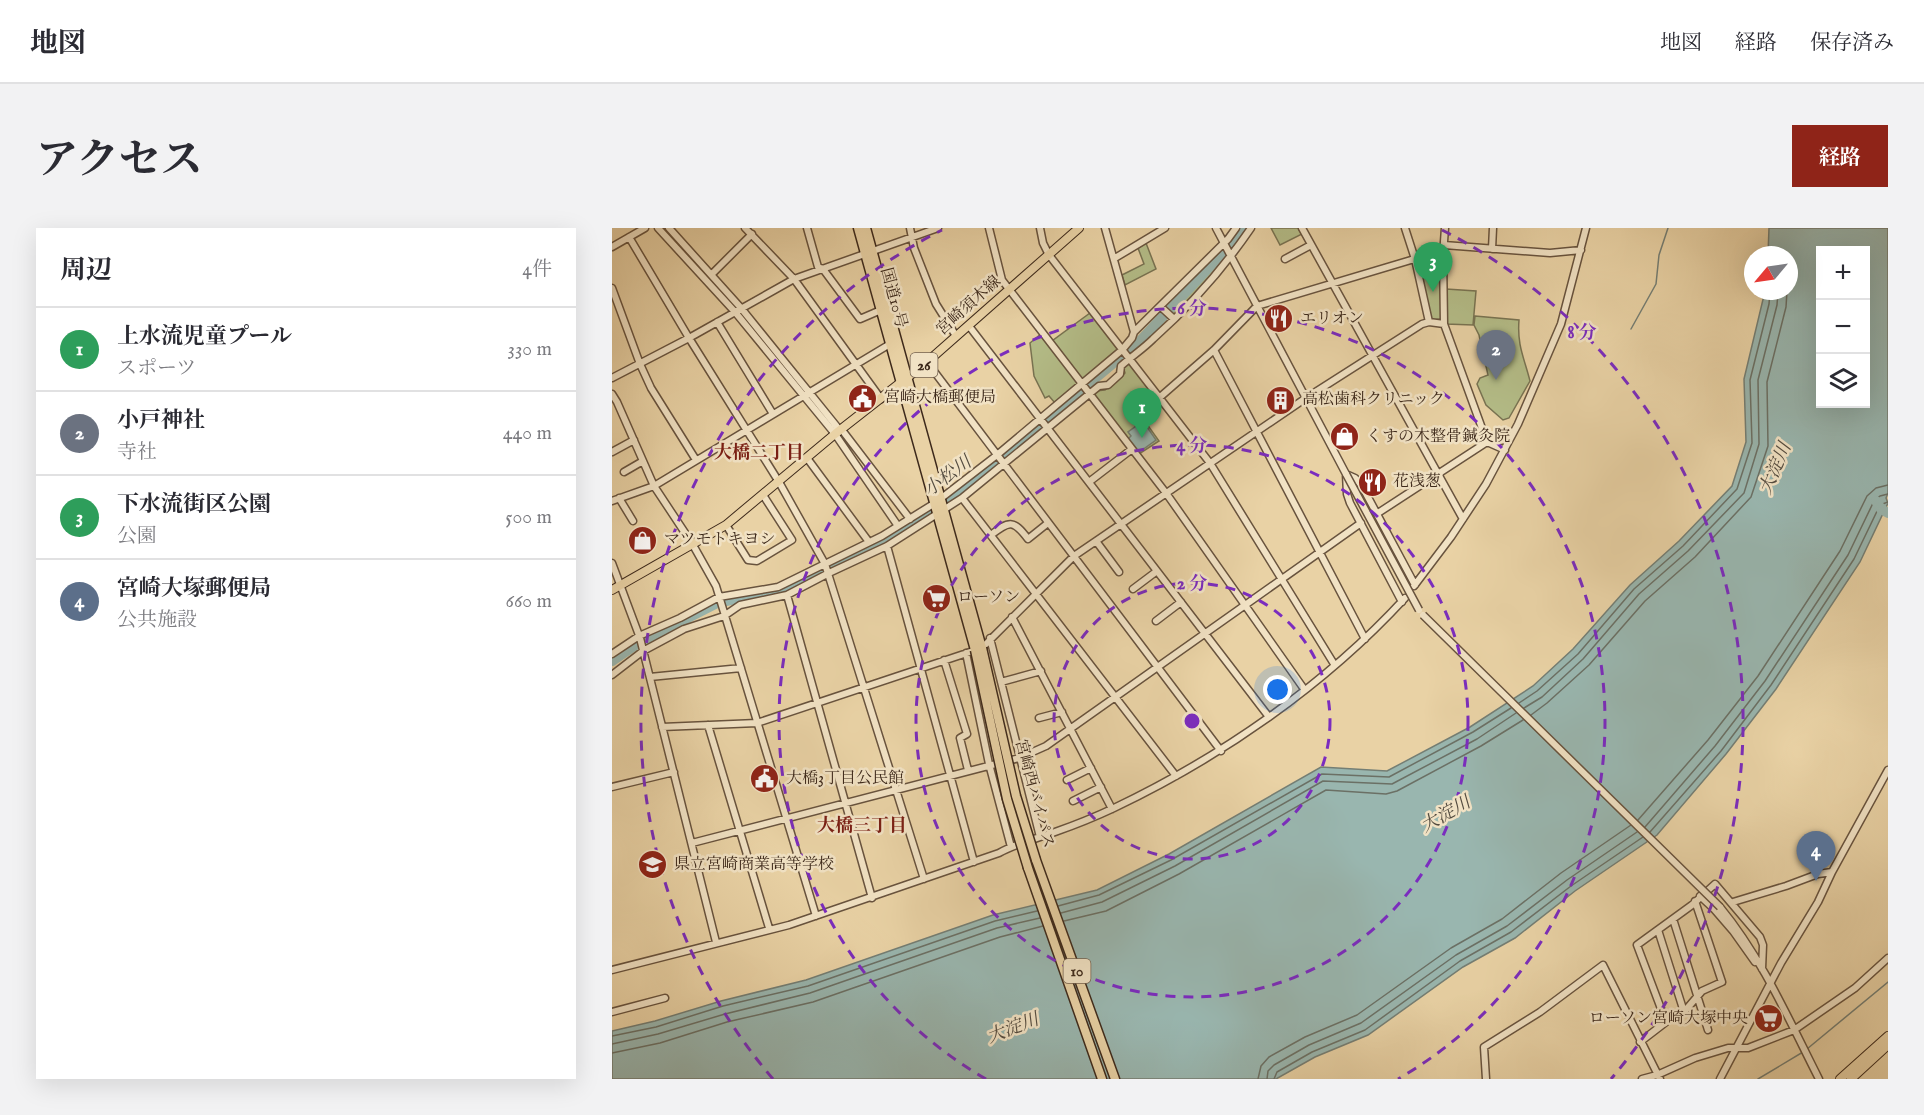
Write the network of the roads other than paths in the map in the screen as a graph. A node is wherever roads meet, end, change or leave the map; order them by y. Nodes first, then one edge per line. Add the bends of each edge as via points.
1 (645, 228) edge
2 (658, 228) edge
3 (669, 228) edge
4 (746, 228) edge
5 (807, 228) edge
6 (858, 228) edge
7 (866, 228) edge
8 (910, 228) edge
9 (938, 228) edge
10 (989, 228) edge
11 (1040, 228) edge
12 (1079, 228) edge
13 (1105, 228) edge
14 (1165, 228) edge
15 (1216, 228) edge
16 (1236, 228) edge
17 (1251, 228) edge
18 (1302, 228) edge
19 (1405, 228) edge
20 (1445, 228) edge
21 (1494, 228) edge
22 (1586, 228) edge
23 (752, 234) junction
24 (912, 236) junction
25 (630, 237) junction
26 (1224, 244) junction
27 (1311, 245) junction
28 (1444, 245) junction
29 (612, 247) edge
30 (1492, 249) junction
31 (1581, 250) junction
32 (868, 252) junction
33 (1049, 255) junction
34 (1443, 255) junction
35 (1230, 256) junction
36 (1115, 258) junction
37 (1415, 259) junction
38 (1285, 260) dead end
39 (823, 269) junction
40 (712, 274) junction
41 (794, 279) junction
42 (1332, 283) junction
43 (612, 288) edge
44 (1010, 288) junction
45 (1257, 306) junction
46 (1161, 307) junction
47 (738, 310) junction
48 (880, 310) junction
49 (1174, 319) junction
50 (717, 322) junction
51 (1429, 322) junction
52 (1443, 324) junction
53 (969, 326) junction
54 (1134, 332) junction
55 (956, 336) junction
56 (689, 338) junction
57 (890, 344) junction
58 (1122, 350) junction
59 (1214, 350) junction
60 (1372, 356) junction
61 (1129, 359) junction
62 (927, 362) junction
63 (639, 364) junction
64 (856, 364) junction
65 (612, 378) edge
66 (904, 381) junction
67 (1083, 383) junction
68 (1090, 393) junction
69 (612, 394) edge
70 (806, 394) junction
71 (1159, 398) junction
72 (1306, 398) junction
73 (881, 399) junction
74 (773, 414) junction
75 (1040, 418) junction
76 (1047, 428) junction
77 (747, 431) junction
78 (1257, 431) junction
79 (839, 432) junction
80 (634, 440) junction
81 (1487, 442) junction
82 (1132, 449) junction
83 (1505, 450) junction
84 (612, 452) edge
85 (997, 455) junction
86 (807, 458) junction
87 (696, 460) junction
88 (643, 461) junction
89 (1210, 463) junction
90 (1004, 464) junction
91 (624, 472) dead end
92 (1346, 474) junction
93 (1438, 474) junction
94 (779, 482) junction
95 (1089, 482) junction
96 (654, 486) junction
97 (1166, 493) junction
98 (763, 495) junction
99 (620, 498) junction
100 (962, 498) junction
101 (612, 501) edge
102 (940, 507) junction
103 (1378, 513) junction
104 (910, 519) junction
105 (1463, 519) junction
106 (633, 521) dead end
107 (1048, 523) junction
108 (1121, 524) junction
109 (1361, 524) junction
110 (726, 525) junction
111 (898, 526) junction
112 (991, 535) junction
113 (1096, 541) junction
114 (869, 542) junction
115 (693, 545) junction
116 (887, 546) junction
117 (1320, 552) junction
118 (1074, 556) junction
119 (612, 563) edge
120 (825, 564) junction
121 (1157, 571) junction
122 (1119, 572) dead end
123 (829, 573) junction
124 (1282, 580) junction
125 (616, 588) edge
126 (1133, 589) dead end
127 (1036, 593) junction
128 (787, 595) junction
129 (719, 597) junction
130 (1181, 602) junction
131 (1245, 606) junction
132 (724, 611) junction
133 (1012, 617) junction
134 (1156, 621) dead end
135 (1206, 634) junction
136 (639, 637) junction
137 (990, 638) junction
138 (1365, 639) junction
139 (643, 649) junction
140 (979, 649) junction
141 (966, 653) junction
142 (612, 654) edge
143 (944, 660) junction
144 (1334, 664) junction
145 (1158, 667) junction
146 (741, 668) junction
147 (922, 668) junction
148 (1041, 671) junction
149 (612, 675) edge
150 (650, 677) junction
151 (1001, 682) junction
152 (864, 686) junction
153 (1304, 689) junction
154 (1116, 697) junction
155 (818, 703) junction
156 (1062, 712) junction
157 (1269, 717) junction
158 (1038, 718) dead end
159 (757, 723) junction
160 (708, 725) junction
161 (662, 727) junction
162 (1071, 729) junction
163 (1221, 751) junction
164 (1019, 758) junction
165 (989, 764) junction
166 (1091, 768) junction
167 (968, 770) junction
168 (1888, 770) edge
169 (674, 772) junction
170 (950, 776) junction
171 (1176, 776) junction
172 (1067, 780) dead end
173 (612, 787) edge
174 (1101, 787) junction
175 (896, 789) junction
176 (1073, 801) dead end
177 (845, 803) junction
178 (1112, 809) junction
179 (786, 818) junction
180 (740, 830) junction
181 (1040, 837) junction
182 (692, 843) junction
183 (1011, 847) junction
184 (974, 862) junction
185 (1832, 872) junction
186 (924, 879) junction
187 (872, 898) junction
188 (1697, 899) junction
189 (1733, 902) junction
190 (816, 916) junction
191 (1672, 919) junction
192 (769, 928) junction
193 (1658, 930) junction
194 (716, 942) junction
195 (1888, 958) edge
196 (1762, 969) junction
197 (612, 970) edge
198 (1769, 984) junction
199 (1697, 997) junction
200 (665, 998) dead end
201 (612, 1012) edge
202 (1708, 1030) dead end
203 (1794, 1030) junction
204 (1888, 1036) edge
205 (1640, 1042) junction
206 (1888, 1045) edge
207 (1736, 1048) junction
208 (1658, 1077) edge
209 (1102, 1079) edge
210 (1115, 1079) edge
211 (1486, 1079) edge
212 (1642, 1079) edge
213 (1720, 1079) edge
214 (1819, 1079) edge
215 (1840, 1079) edge
216 (1851, 1079) edge

1 - 25 street
2 - 47 street
3 - 40 street
4 - 23 street
5 - 39 street via 818,267
6 - 32 highway, 国道10号 / 10
7 - 32 highway, 国道10号 / 10
8 - 24 street
9 - 24 street
10 - 44 street via 1002,280
11 - 33 street
12 - 33 main road, 宮崎須木線 / 26
13 - 36 street
14 - 36 street
15 - 26 street
16 - 26 street
17 - 35 street
18 - 27 street
19 - 37 street
20 - 28 street
21 - 30 street
22 - 31 street
23 - 40 street
23 - 41 street
24 - 32 street
24 - 55 street via 936,304
25 - 29 street
25 - 56 street
26 - 35 street
26 - 46 street
27 - 38 street
27 - 42 street
28 - 30 street
28 - 34 street
30 - 31 street via 1551,253
31 - 83 street via 1561,324
32 - 39 street
32 - 48 highway, 国道10号 / 10
32 - 66 highway, 国道10号 / 10
33 - 44 main road, 宮崎須木線 / 26
33 - 58 street
34 - 37 street
34 - 52 street
35 - 45 street
35 - 49 street
36 - 54 street
37 - 42 street
37 - 51 street
39 - 41 street
39 - 48 street via 860,319
40 - 47 street
41 - 47 street
41 - 64 street
42 - 45 street
42 - 60 street
43 - 63 street
44 - 53 main road, 宮崎須木線 / 26
44 - 67 street
45 - 59 street
45 - 72 street
46 - 49 street
46 - 54 street
47 - 50 street
47 - 70 street
48 - 57 highway, 国道10号 / 10
49 - 61 street
50 - 56 street
50 - 74 street
51 - 52 street
51 - 60 street
52 - 81 street
53 - 55 main road, 宮崎須木線 / 26
53 - 75 street
54 - 58 street
55 - 62 main road, 宮崎須木線 / 26
56 - 63 street
56 - 77 street
57 - 64 street
57 - 66 highway, 国道10号 / 10
58 - 61 street
58 - 67 street
59 - 71 street
59 - 78 street
60 - 72 street
60 - 93 street
61 - 68 street via 1108,385
61 - 71 street
62 - 66 main road, 宮崎須木線 / 26
62 - 85 street
63 - 65 street
63 - 87 street
64 - 70 street
64 - 73 street
66 - 73 main road, 宮崎須木線 / 26
66 - 102 highway, 国道10号 / 10
67 - 68 street
67 - 75 street
68 - 76 street
68 - 82 street
69 - 80 street
70 - 74 street
70 - 79 street
71 - 89 street
72 - 78 street
72 - 92 street
73 - 79 main road, 宮崎須木線 / 26
74 - 77 street
75 - 76 street
75 - 85 street
76 - 90 street
76 - 95 street
77 - 87 street
77 - 94 street
78 - 89 street
78 - 117 street
79 - 86 main road, 宮崎須木線 / 26
79 - 104 street
79 - 111 street
80 - 84 street
80 - 88 street
81 - 83 street
81 - 93 street
82 - 95 street
82 - 97 street
83 - 105 street
85 - 90 street
85 - 102 street
86 - 94 main road, 宮崎須木線 / 26
86 - 114 street
87 - 96 street
88 - 91 street
88 - 96 street
89 - 97 street
89 - 124 street
90 - 100 street
90 - 107 street
92 - 103 street via 1362,486
92 - 109 street via 1347,494
92 - 196 street, bridge via 1423,615 1720,907 1738,928
93 - 103 street
93 - 105 street
94 - 98 main road, 宮崎須木線 / 26
94 - 120 street
95 - 108 street
96 - 99 street
96 - 115 street
97 - 108 street
97 - 131 street
98 - 110 main road, 宮崎須木線 / 26
98 - 110 street via 792,540 757,561 750,561
99 - 101 street
99 - 106 street
100 - 102 street
100 - 112 street
102 - 104 street
102 - 116 street
102 - 140 highway, 宮崎西バイパス / 10
103 - 105 street via 1414,586
104 - 111 street
107 - 112 street via 1028,539 1019,527 1010,524
107 - 118 street
108 - 113 street
108 - 121 street
109 - 117 street
109 - 138 street via 1403,600
110 - 115 main road, 宮崎須木線 / 26
111 - 114 street
112 - 127 street
113 - 118 street
113 - 122 street
114 - 120 street
115 - 125 main road, 宮崎須木線 / 26
115 - 129 street
116 - 123 street
116 - 147 street
117 - 124 street
117 - 138 street
118 - 127 street
118 - 145 street
119 - 125 street
120 - 123 street
120 - 129 street via 778,587
121 - 126 street
121 - 130 street
123 - 128 street
123 - 152 street
124 - 131 street
124 - 144 street
125 - 136 street
127 - 133 street
127 - 154 street
128 - 132 street
128 - 155 street
129 - 132 street
129 - 136 street
130 - 134 street
130 - 135 street
131 - 135 street
131 - 153 street
132 - 139 street
132 - 146 street
133 - 137 street
133 - 148 street
135 - 145 street
135 - 157 street
136 - 139 street
136 - 142 street
137 - 140 street
137 - 151 street
138 - 144 street
139 - 149 street
139 - 150 street
140 - 141 street
140 - 209 highway, 宮崎西バイパス / 10, bridge via 1007,799
140 - 210 highway, 宮崎西バイパス / 10, bridge via 1036,860
141 - 143 street
141 - 165 street
143 - 147 street
143 - 167 street via 967,734 960,738
144 - 153 street
145 - 154 street
145 - 163 street
146 - 150 street
146 - 159 street
147 - 152 street
147 - 170 street
148 - 151 street
148 - 156 street
150 - 161 street
151 - 164 street
152 - 155 street
152 - 175 street
153 - 157 street
154 - 162 street
154 - 171 street
155 - 159 street
155 - 177 street
156 - 158 street
156 - 162 street
157 - 163 street
159 - 160 street
159 - 179 street
160 - 161 street
160 - 180 street
161 - 169 street
162 - 164 street
162 - 166 street
163 - 171 street
164 - 165 street
164 - 181 street
165 - 167 street
165 - 183 street
166 - 172 street
166 - 174 street
167 - 170 street
168 - 185 street
169 - 173 street
169 - 182 street
170 - 175 street
170 - 184 street
171 - 178 street
174 - 176 street
174 - 178 street
175 - 177 street
175 - 186 street
177 - 179 street
177 - 187 street
178 - 181 street
179 - 180 street
179 - 190 street
180 - 182 street
180 - 192 street
181 - 183 street
182 - 194 street
183 - 184 street
184 - 186 street
185 - 189 street
185 - 198 street
186 - 187 street
187 - 190 street
188 - 189 street via 1715,884
188 - 191 street
188 - 196 street via 1714,909
188 - 199 street via 1722,982
189 - 196 street via 1760,937
190 - 192 street
191 - 193 street
191 - 199 street
192 - 194 street
193 - 199 street via 1684,1012
193 - 205 street via 1637,945 1666,1022
194 - 197 street
195 - 203 street via 1856,988
196 - 198 street
198 - 203 street
198 - 207 street
199 - 202 street
200 - 201 street
203 - 207 street via 1748,1048
203 - 214 street
204 - 215 main road
205 - 208 street
205 - 211 street via 1603,965 1484,1047
206 - 216 main road
207 - 208 street via 1695,1058
207 - 213 street
208 - 212 street

